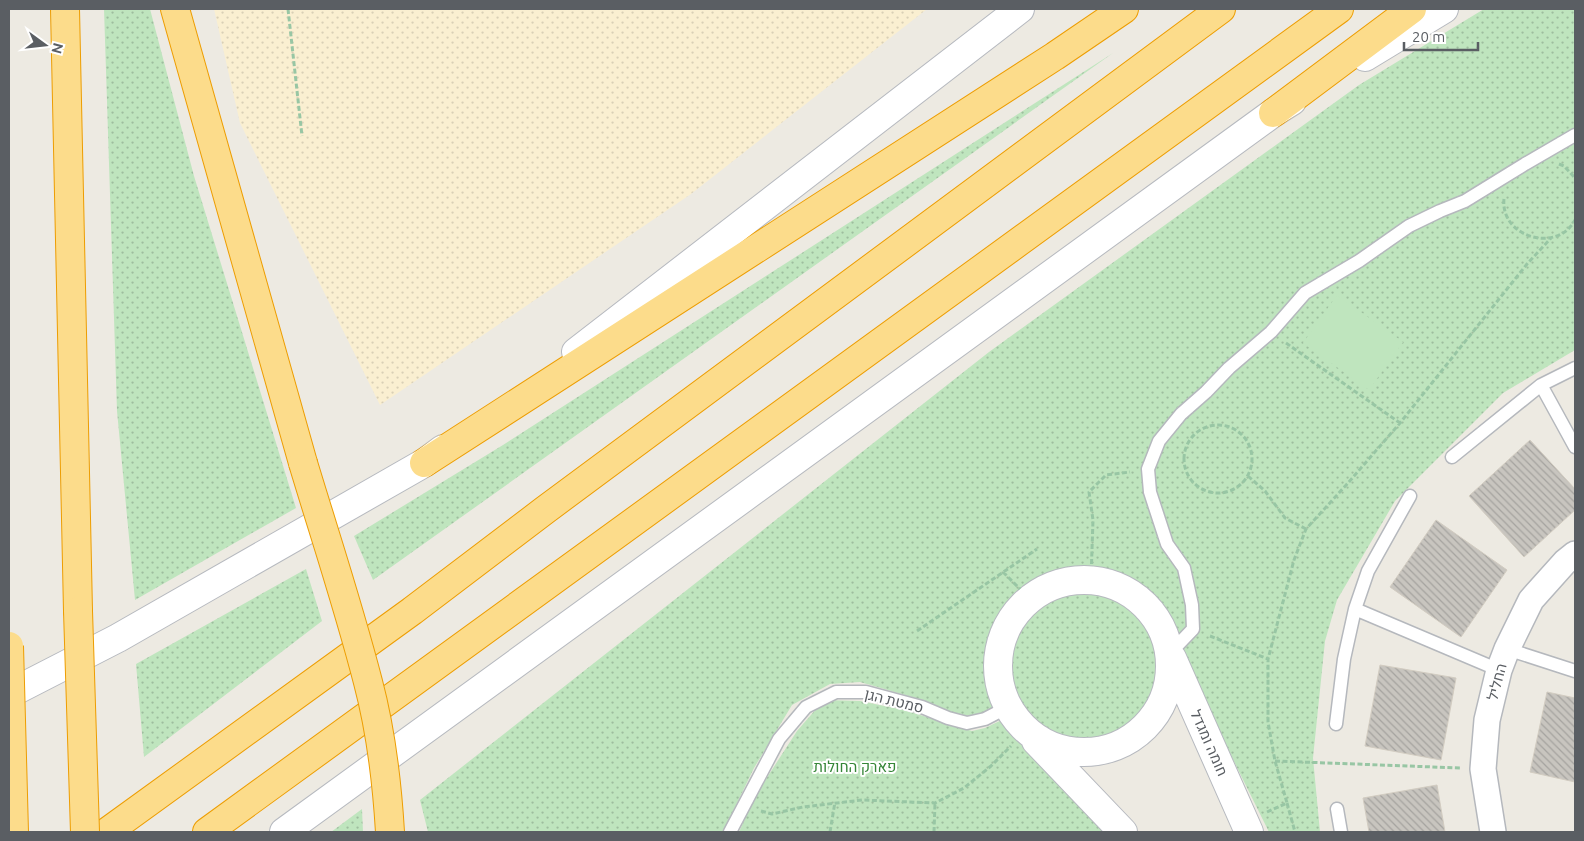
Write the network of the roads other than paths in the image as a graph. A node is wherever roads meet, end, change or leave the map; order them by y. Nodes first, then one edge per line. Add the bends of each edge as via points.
1 (65, 9) edge
2 (175, 9) edge
3 (1020, 9) edge
4 (1124, 9) edge
5 (1222, 9) edge
6 (1339, 9) edge
7 (1412, 9) edge
8 (1444, 9) edge
9 (1273, 113) junction
10 (1575, 135) edge
11 (1575, 368) edge
12 (1541, 385) junction
13 (1575, 447) edge
14 (1452, 457) dead end
15 (424, 463) junction
16 (1410, 496) dead end
17 (1575, 554) edge
18 (1355, 610) junction
19 (9, 635) edge
20 (9, 646) edge
21 (1170, 653) junction
22 (1503, 659) junction
23 (1575, 671) edge
24 (9, 694) edge
25 (1008, 707) junction
26 (1336, 724) dead end
27 (1026, 730) junction
28 (1336, 809) dead end
29 (1247, 828) edge
30 (14, 832) edge
31 (85, 832) edge
32 (107, 832) edge
33 (207, 832) edge
34 (284, 832) edge
35 (390, 832) edge
36 (730, 832) edge
37 (1123, 832) edge
38 (1340, 832) edge
39 (1493, 832) edge

1 - 31 highway, bridge
2 - 35 highway, bridge via 303,463 369,683 382,752
3 - 15 main road via 586,345
4 - 15 highway
5 - 32 highway via 412,611
6 - 33 highway
7 - 9 highway
8 - 9 main road
9 - 34 main road
10 - 21 lane via 1465,202 1409,226 1305,293 1271,332 1181,414 1159,441 1148,469 1150,492 1167,544 1184,568 1192,605 1193,629
11 - 12 lane
12 - 13 lane
12 - 14 lane
15 - 24 main road via 118,638
16 - 18 lane via 1368,571
17 - 22 street, החליל via 1531,600
18 - 22 lane
18 - 26 lane via 1344,659
19 - 20 highway
20 - 30 highway, bridge
21 - 25 main road, חומה ומגדל via 1161,626 1144,602 1120,586 1092,579 1069,580 1048,586 1029,598 1010,621 999,648 998,678
21 - 27 main road, חומה ומגדל via 1169,684 1158,712 1138,734 1111,748 1081,752 1052,746
21 - 29 main road, חומה ומגדל
22 - 23 lane
22 - 39 street, החליל via 1488,720 1483,769
25 - 27 main road, חומה ומגדל
25 - 36 lane, סמטת הגן via 985,719 967,723 866,692 836,692 806,707 779,739
27 - 37 main road, חומה ומגדל
28 - 38 lane

